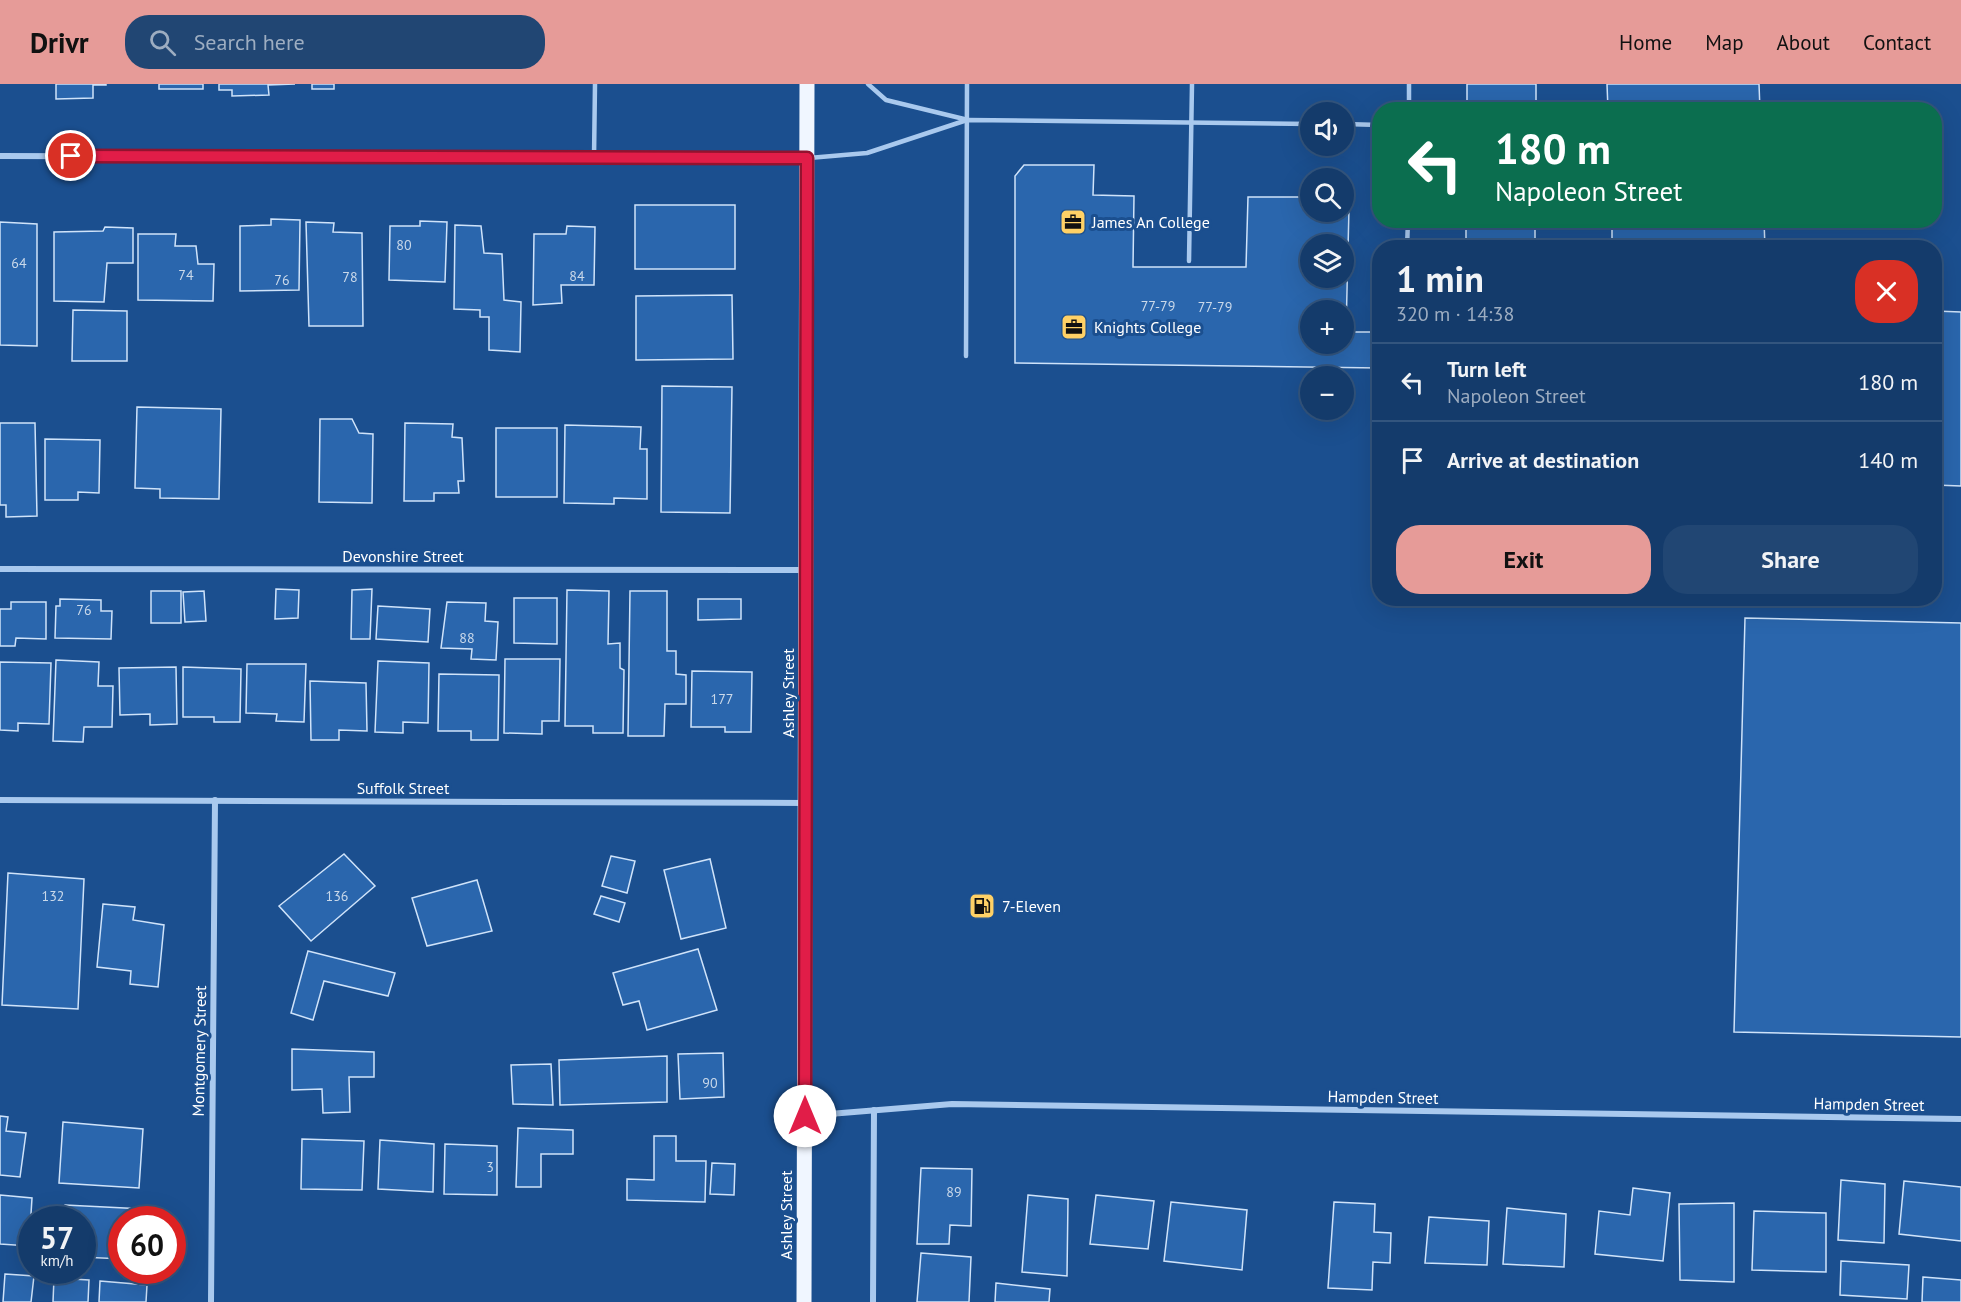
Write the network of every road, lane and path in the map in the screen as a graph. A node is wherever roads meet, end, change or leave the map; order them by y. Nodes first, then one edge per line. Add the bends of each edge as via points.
1 (594, 84) edge
2 (807, 84) edge
3 (868, 84) edge
4 (967, 84) edge
5 (1192, 84) edge
6 (1409, 84) edge
7 (1409, 102) edge
8 (967, 120) junction
9 (1191, 122) junction
10 (1300, 124) edge
11 (1354, 124) edge
12 (1372, 125) edge
13 (0, 156) edge
14 (594, 158) junction
15 (807, 158) junction
16 (1189, 261) dead end
17 (966, 356) dead end
18 (0, 569) edge
19 (806, 570) junction
20 (0, 800) edge
21 (215, 800) junction
22 (806, 803) junction
23 (874, 1110) junction
24 (805, 1116) junction
25 (1961, 1119) edge
26 (211, 1302) edge
27 (804, 1302) edge
28 (873, 1302) edge

1 - 14 lane
2 - 15 main road, Ashley Street
3 - 8 lane via 886,100
4 - 8 lane
5 - 9 lane
6 - 7 lane
8 - 9 lane
8 - 15 lane via 867,153
8 - 17 lane
9 - 10 lane
9 - 16 lane
11 - 12 lane
13 - 14 street
14 - 15 street
15 - 19 main road, Ashley Street
18 - 19 street, Devonshire Street
19 - 22 main road, Ashley Street
20 - 21 street, Suffolk Street
21 - 22 street, Suffolk Street
21 - 26 street, Montgomery Street
22 - 24 main road, Ashley Street
23 - 24 street, Hampden Street
23 - 25 street, Hampden Street via 952,1104
23 - 28 street
24 - 27 main road, Ashley Street

